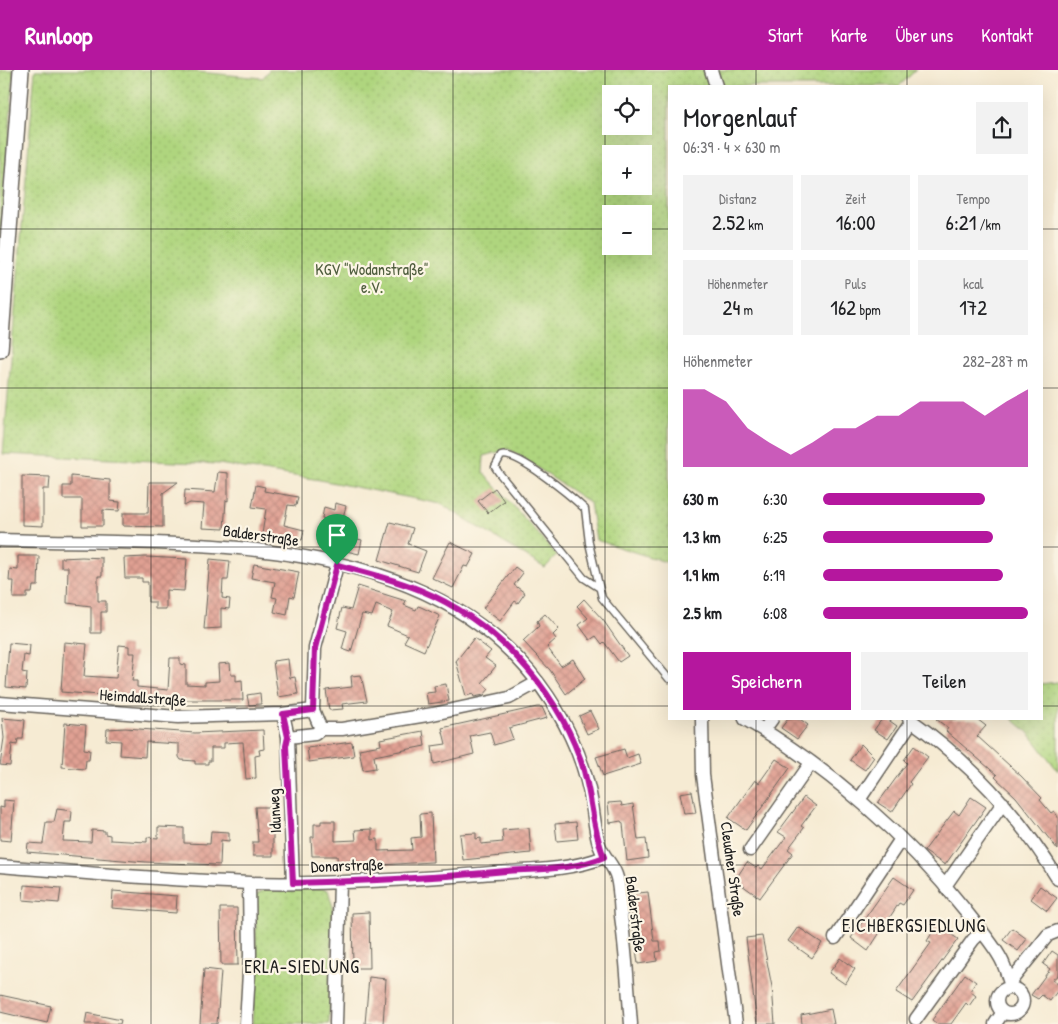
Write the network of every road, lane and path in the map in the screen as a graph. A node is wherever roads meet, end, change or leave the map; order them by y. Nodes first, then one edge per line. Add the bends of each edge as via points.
1 (21, 70) edge
2 (710, 70) edge
3 (716, 85) edge
4 (0, 350) edge
5 (0, 540) edge
6 (337, 565) junction
7 (598, 587) junction
8 (668, 678) edge
9 (538, 682) junction
10 (0, 703) edge
11 (313, 710) junction
12 (283, 714) junction
13 (702, 720) edge
14 (747, 720) edge
15 (771, 720) edge
16 (911, 720) edge
17 (322, 729) junction
18 (764, 730) junction
19 (288, 737) junction
20 (811, 763) junction
21 (858, 800) junction
22 (1003, 803) junction
23 (901, 839) junction
24 (750, 850) dead end
25 (604, 857) junction
26 (0, 866) edge
27 (1058, 879) edge
28 (340, 882) junction
29 (249, 883) junction
30 (293, 883) junction
31 (945, 886) junction
32 (982, 931) junction
33 (1058, 931) edge
34 (835, 938) dead end
35 (1011, 985) junction
36 (1003, 1012) junction
37 (916, 1019) dead end
38 (246, 1024) edge
39 (336, 1024) edge
40 (631, 1024) edge
41 (736, 1024) edge
42 (995, 1024) edge

1 - 4 street
2 - 3 street
5 - 6 street, Balderstraße via 206,544 279,552
6 - 9 street, Balderstraße via 419,590 454,607 504,645
6 - 11 street via 315,648
7 - 7 lane via 585,509 516,458 500,456 495,466 499,474 584,578
7 - 8 lane via 618,621
9 - 17 street via 509,698 351,728
9 - 25 street, Balderstraße via 559,714 580,757 598,844
10 - 12 street, Heimdallstraße via 178,717
11 - 12 street, Heimdallstraße
11 - 17 street
12 - 19 street
13 - 41 street, Cleudner Straße via 703,775
14 - 18 street
15 - 18 street
16 - 21 street
16 - 22 street via 944,744
17 - 19 street via 315,734
18 - 20 street
19 - 30 street, Idunweg
20 - 21 street
20 - 24 street
21 - 23 street
22 - 27 street
22 - 31 street
23 - 31 street
23 - 34 street
25 - 28 street, Donarstraße via 588,864 561,867
25 - 40 street, Balderstraße via 617,879
26 - 29 street, Donarstraße
28 - 30 street, Donarstraße
28 - 39 street
29 - 30 street, Donarstraße
29 - 38 street via 250,955
31 - 32 street
32 - 35 street via 1002,960
32 - 37 street
33 - 35 street via 1048,935
35 - 36 street via 998,997 999,1008
35 - 36 street via 1021,994 1022,1005 1015,1013
36 - 42 street

